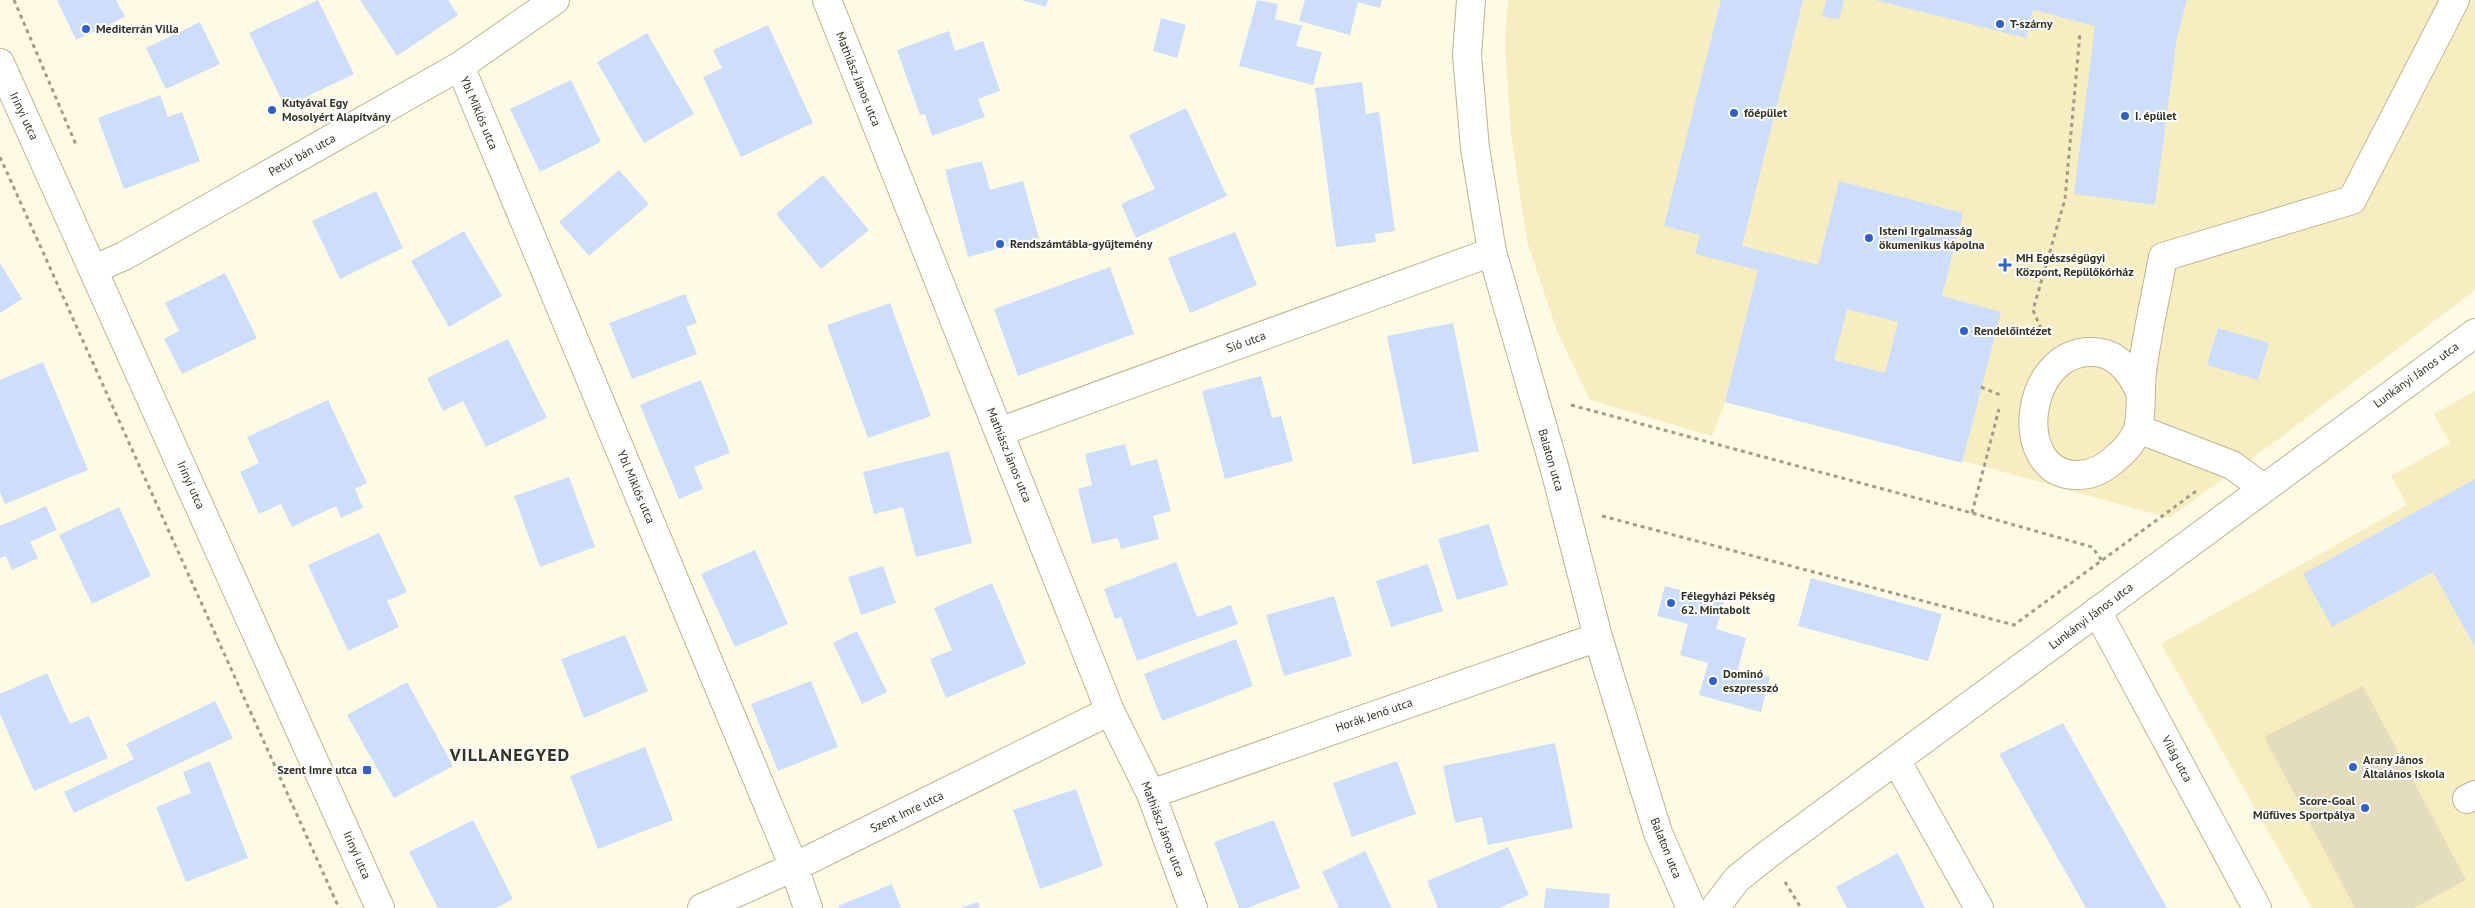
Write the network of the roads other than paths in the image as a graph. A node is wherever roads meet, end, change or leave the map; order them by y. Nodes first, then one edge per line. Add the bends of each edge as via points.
1 (555, 0) edge
2 (827, 0) edge
3 (1471, 0) edge
4 (2455, 0) edge
5 (0, 63) edge
6 (460, 66) junction
7 (1492, 252) junction
8 (94, 269) junction
9 (2475, 333) edge
10 (2139, 390) junction
11 (2138, 429) junction
12 (1000, 432) junction
13 (2262, 487) junction
14 (2097, 611) junction
15 (1598, 637) junction
16 (1110, 711) junction
17 (1896, 760) junction
18 (1151, 794) junction
19 (794, 867) junction
20 (380, 908) edge
21 (702, 908) edge
22 (808, 908) edge
23 (1193, 908) edge
24 (1692, 908) edge
25 (1715, 908) edge
26 (1979, 908) edge
27 (2257, 908) edge

1 - 6 street, Petúr bán utca
2 - 12 street, Mathiász János utca
3 - 7 street, Balaton utca via 1468,64 1475,148
4 - 10 street via 2352,200 2163,256
5 - 8 street, Irinyi utca
6 - 8 street, Petúr bán utca via 124,256
6 - 19 street, Ybl Miklós utca
7 - 12 street, Sió utca
7 - 15 street, Balaton utca via 1554,466
8 - 20 street, Irinyi utca
9 - 13 street, Lunkányi János utca
10 - 11 street
10 - 11 street via 2125,366 2115,358 2099,352 2081,352 2055,364 2043,379 2034,416 2035,436 2042,456 2050,466 2067,475 2098,471 2125,450
11 - 13 street via 2232,465
12 - 16 street, Mathiász János utca
13 - 14 street, Lunkányi János utca
14 - 17 street, Lunkányi János utca
14 - 27 street, Világ utca
15 - 18 street, Horák Jenő utca
15 - 24 street, Balaton utca via 1658,833
16 - 18 street, Mathiász János utca
16 - 19 street, Szent Imre utca
17 - 25 street, Lunkányi János utca via 1759,861 1737,879
17 - 26 street
18 - 23 street, Mathiász János utca
19 - 21 street, Szent Imre utca
19 - 22 street, Ybl Miklós utca

